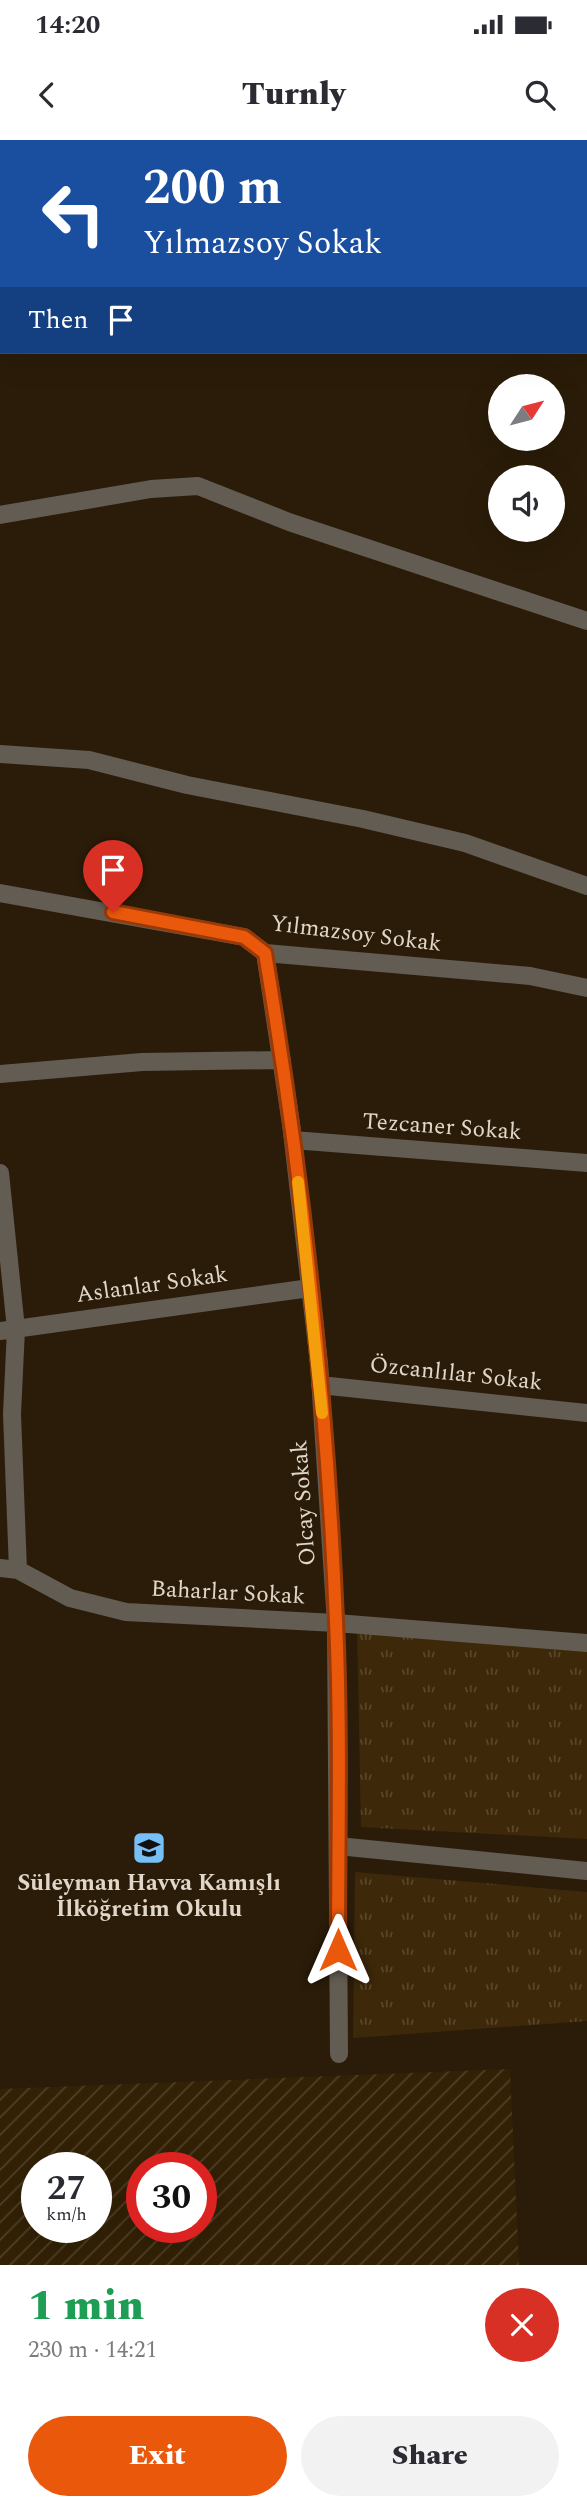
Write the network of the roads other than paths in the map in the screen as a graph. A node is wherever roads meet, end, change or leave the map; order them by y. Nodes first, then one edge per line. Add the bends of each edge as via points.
1 (0, 515) edge
2 (587, 621) edge
3 (0, 754) edge
4 (587, 886) edge
5 (0, 893) edge
6 (265, 953) junction
7 (587, 988) edge
8 (282, 1060) junction
9 (0, 1074) edge
10 (293, 1140) junction
11 (587, 1163) edge
12 (0, 1173) edge
13 (310, 1287) junction
14 (8, 1330) edge
15 (320, 1385) junction
16 (587, 1413) edge
17 (9, 1569) edge
18 (336, 1623) junction
19 (587, 1643) edge
20 (338, 1846) junction
21 (587, 1871) edge
22 (339, 2054) dead end

1 - 2 street via 151,489 198,486 289,522
3 - 4 street via 89,760 187,785 363,819 465,843
5 - 6 street, Yılmazsoy Sokak via 244,937
6 - 7 street, Yılmazsoy Sokak via 530,976
6 - 8 street, Olcay Sokak
8 - 9 street via 142,1062
8 - 10 street, Olcay Sokak
10 - 11 street, Tezcaner Sokak
10 - 13 street, Olcay Sokak
12 - 14 street
13 - 14 street, Aslanlar Sokak
13 - 15 street, Olcay Sokak
14 - 17 street via 12,1414
15 - 16 street, Özcanlılar Sokak
15 - 18 street, Olcay Sokak
17 - 18 street, Baharlar Sokak via 70,1598 126,1612
18 - 19 street, Baharlar Sokak
18 - 20 street, Olcay Sokak
20 - 21 street
20 - 22 street, Olcay Sokak

